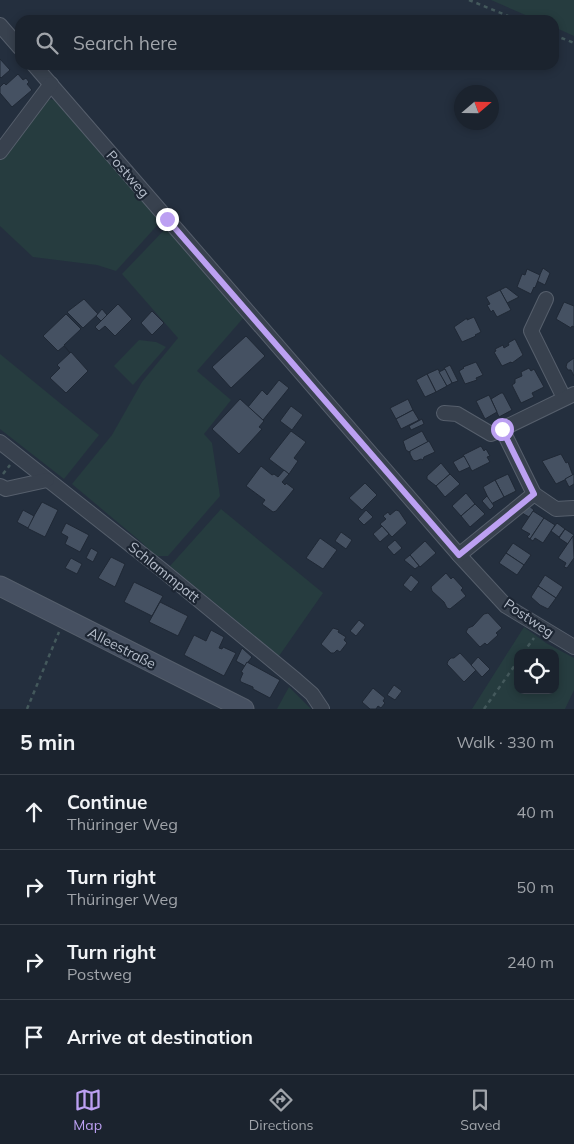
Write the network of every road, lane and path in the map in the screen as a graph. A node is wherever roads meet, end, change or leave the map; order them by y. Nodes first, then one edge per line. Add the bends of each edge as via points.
1 (469, 0) edge
2 (506, 15) edge
3 (0, 25) edge
4 (559, 37) edge
5 (15, 42) edge
6 (574, 43) edge
7 (38, 70) edge
8 (51, 84) junction
9 (0, 152) edge
10 (546, 300) dead end
11 (569, 396) edge
12 (444, 413) dead end
13 (502, 429) junction
14 (0, 442) edge
15 (47, 480) junction
16 (0, 486) edge
17 (534, 494) junction
18 (572, 508) dead end
19 (459, 555) junction
20 (0, 586) edge
21 (65, 619) junction
22 (540, 628) junction
23 (574, 647) edge
24 (526, 649) edge
25 (514, 667) edge
26 (27, 709) edge
27 (244, 709) edge
28 (322, 709) edge
29 (484, 709) edge

1 - 2 path
3 - 5 street
4 - 6 path
7 - 8 street, Postweg
8 - 9 street
8 - 19 street, Postweg
10 - 11 street via 531,331
11 - 13 street
12 - 13 street via 457,414 491,434
13 - 17 street
14 - 15 street, Schlammpatt
15 - 16 street via 6,489
15 - 28 street, Schlammpatt via 296,680 312,694
17 - 18 street via 556,509
17 - 19 street
19 - 22 street, Postweg via 506,606
20 - 21 street, Alleestraße
21 - 26 path
21 - 27 street, Alleestraße
22 - 23 street, Postweg
22 - 24 path
25 - 29 path

